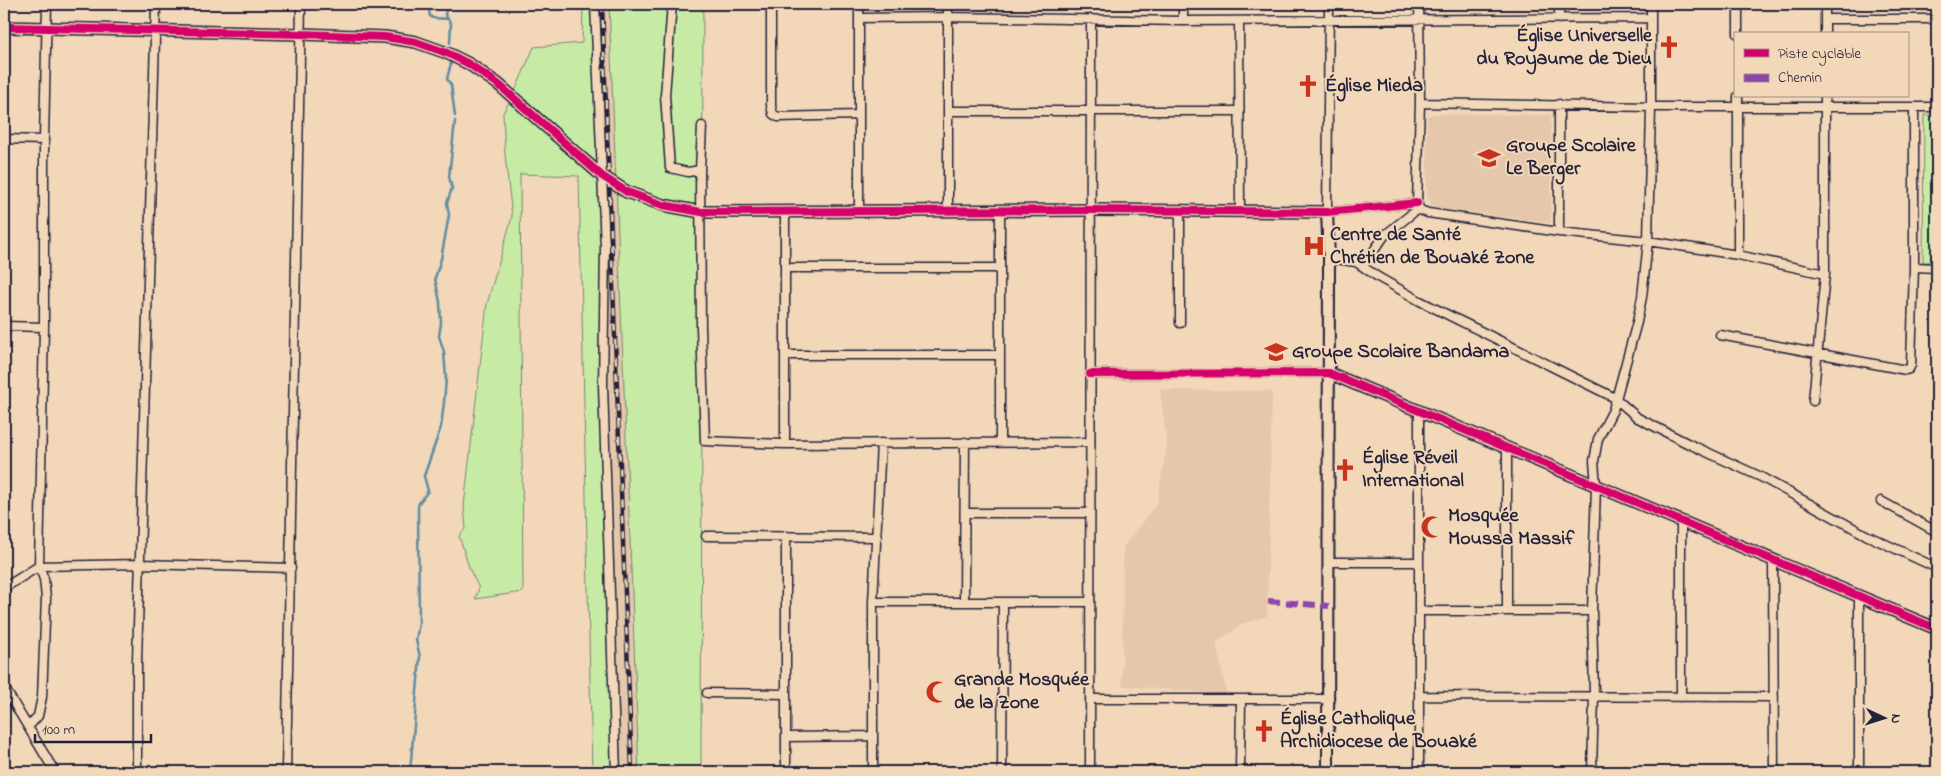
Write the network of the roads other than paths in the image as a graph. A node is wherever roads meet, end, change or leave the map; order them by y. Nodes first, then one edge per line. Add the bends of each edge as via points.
1 (47, 4) edge
2 (156, 4) edge
3 (301, 4) edge
4 (595, 4) edge
5 (672, 4) edge
6 (771, 4) edge
7 (858, 4) edge
8 (948, 4) edge
9 (1183, 4) edge
10 (1329, 4) edge
11 (1419, 4) edge
12 (1559, 4) edge
13 (1651, 4) edge
14 (1738, 4) edge
15 (1825, 4) edge
16 (949, 17) junction
17 (858, 18) junction
18 (1559, 18) junction
19 (1651, 18) junction
20 (1091, 19) junction
21 (1825, 19) junction
22 (1937, 19) edge
23 (1329, 20) junction
24 (1419, 20) junction
25 (1183, 21) junction
26 (1239, 21) junction
27 (4, 27) edge
28 (47, 28) junction
29 (155, 32) junction
30 (1738, 32) edge
31 (1825, 32) edge
32 (301, 34) junction
33 (1738, 98) edge
34 (1825, 98) edge
35 (1420, 103) junction
36 (1559, 104) junction
37 (1651, 107) junction
38 (1738, 107) junction
39 (1825, 107) junction
40 (1914, 107) junction
41 (1937, 107) edge
42 (948, 111) junction
43 (1090, 111) junction
44 (1239, 111) junction
45 (858, 115) junction
46 (702, 126) dead end
47 (4, 139) edge
48 (44, 140) junction
49 (700, 170) junction
50 (602, 176) junction
51 (1418, 206) junction
52 (859, 210) junction
53 (948, 210) junction
54 (1091, 210) junction
55 (785, 211) junction
56 (1000, 211) junction
57 (1180, 211) junction
58 (701, 212) junction
59 (1240, 212) junction
60 (1327, 212) junction
61 (1559, 232) junction
62 (1648, 241) junction
63 (1738, 255) junction
64 (1329, 258) junction
65 (1363, 266) junction
66 (1914, 267) junction
67 (785, 268) junction
68 (1000, 268) junction
69 (1937, 268) edge
70 (1825, 274) junction
71 (1180, 323) dead end
72 (4, 326) edge
73 (44, 327) junction
74 (1720, 335) dead end
75 (1819, 354) junction
76 (785, 355) junction
77 (1000, 355) junction
78 (1329, 373) junction
79 (1090, 374) junction
80 (1615, 398) junction
81 (1813, 401) dead end
82 (1420, 411) junction
83 (965, 442) junction
84 (1000, 442) junction
85 (1090, 442) junction
86 (881, 443) junction
87 (785, 444) junction
88 (1507, 448) junction
89 (1596, 486) junction
90 (1881, 502) dead end
91 (965, 513) junction
92 (1090, 513) junction
93 (1681, 521) junction
94 (1937, 532) edge
95 (706, 536) dead end
96 (786, 536) junction
97 (877, 537) junction
98 (1773, 560) junction
99 (1329, 562) junction
100 (1420, 562) junction
101 (141, 564) junction
102 (39, 566) junction
103 (290, 568) junction
104 (1937, 568) edge
105 (4, 588) edge
106 (1859, 596) junction
107 (873, 602) junction
108 (964, 602) junction
109 (1003, 602) junction
110 (1090, 602) junction
111 (1419, 611) junction
112 (1506, 611) junction
113 (1592, 611) junction
114 (1937, 629) edge
115 (4, 687) edge
116 (707, 693) dead end
117 (786, 694) junction
118 (1419, 696) junction
119 (1594, 696) junction
120 (1681, 696) junction
121 (1774, 697) junction
122 (1090, 699) junction
123 (1240, 699) junction
124 (1329, 699) junction
125 (28, 727) junction
126 (873, 736) junction
127 (786, 737) junction
128 (55, 772) edge
129 (138, 772) edge
130 (286, 772) edge
131 (616, 772) edge
132 (786, 772) edge
133 (873, 772) edge
134 (1002, 772) edge
135 (1090, 772) edge
136 (1240, 772) edge
137 (1328, 772) edge
138 (1419, 772) edge
139 (1592, 772) edge
140 (1774, 772) edge
141 (1859, 772) edge

1 - 28 street
2 - 29 street
3 - 32 street
4 - 50 street
5 - 49 street via 665,95 670,168 688,172
6 - 45 street via 772,114
7 - 17 street
8 - 16 street
9 - 25 street
10 - 23 street
11 - 24 street
12 - 18 street
13 - 19 street
14 - 30 street
15 - 21 street
16 - 17 street
16 - 20 street
16 - 42 street
17 - 45 street
18 - 19 street
18 - 24 street
19 - 37 street
20 - 25 street
20 - 43 street
21 - 22 street
21 - 31 street
23 - 24 street
23 - 26 street
23 - 60 street
24 - 35 street
25 - 26 street
26 - 44 street
27 - 28 street
28 - 29 street
28 - 48 street
29 - 32 street
29 - 101 street
32 - 50 street via 385,37 416,42 448,53 498,84
32 - 103 street
33 - 38 street
34 - 39 street
35 - 36 street
35 - 51 street
36 - 37 street
36 - 61 street
37 - 38 street
37 - 62 street
38 - 39 street
38 - 63 street
39 - 40 street
39 - 70 street
40 - 41 street
40 - 66 street
42 - 43 street
42 - 53 street
43 - 44 street
43 - 54 street
44 - 59 street
45 - 52 street
46 - 49 street
47 - 48 street
48 - 73 street
49 - 58 street
50 - 58 street via 648,201
50 - 131 street via 605,248 603,386
51 - 60 street
51 - 61 street via 1428,213
51 - 65 street via 1378,242
52 - 53 street
52 - 55 street
53 - 56 street
54 - 56 street
54 - 57 street
54 - 79 street
55 - 58 street
55 - 67 street
56 - 68 street
57 - 59 street
57 - 71 street
58 - 87 street via 703,439 706,442
59 - 60 street
60 - 64 street
61 - 62 street
62 - 63 street
62 - 80 street via 1637,322
63 - 70 street
64 - 65 street
64 - 78 street
65 - 80 street via 1420,301
66 - 69 street
66 - 75 street via 1909,369
67 - 68 street
67 - 76 street
68 - 77 street
70 - 75 street
72 - 73 street
73 - 102 street
74 - 75 street
75 - 81 street
76 - 77 street
76 - 87 street
77 - 84 street
78 - 79 street
78 - 82 street
78 - 99 street
79 - 85 street
80 - 89 street via 1613,410 1598,439 1594,461
80 - 104 street via 1638,418
82 - 88 street
82 - 100 street
83 - 84 street
83 - 86 street
83 - 91 street
84 - 85 street
85 - 92 street
86 - 87 street
86 - 97 street
88 - 89 street
88 - 112 street
89 - 93 street
89 - 113 street
90 - 94 street
91 - 92 street
91 - 108 street
92 - 110 street
93 - 98 street
93 - 120 street
95 - 96 street
96 - 97 street
96 - 117 street
97 - 107 street
98 - 106 street
98 - 121 street
99 - 100 street
99 - 124 street
100 - 111 street
101 - 102 street
101 - 103 street
101 - 129 street
102 - 105 street
102 - 125 street via 46,598 42,697 38,716
103 - 130 street
106 - 114 street
106 - 141 street
107 - 108 street
107 - 126 street
108 - 109 street
109 - 110 street
109 - 134 street
110 - 122 street
111 - 112 street
111 - 118 street
112 - 113 street
113 - 119 street
115 - 125 street
116 - 117 street
117 - 127 street
118 - 119 street
118 - 138 street
119 - 120 street
119 - 139 street
120 - 121 street
121 - 140 street
122 - 123 street
122 - 135 street
123 - 124 street
123 - 136 street
124 - 137 street
125 - 128 street
126 - 127 street
126 - 133 street
127 - 132 street

